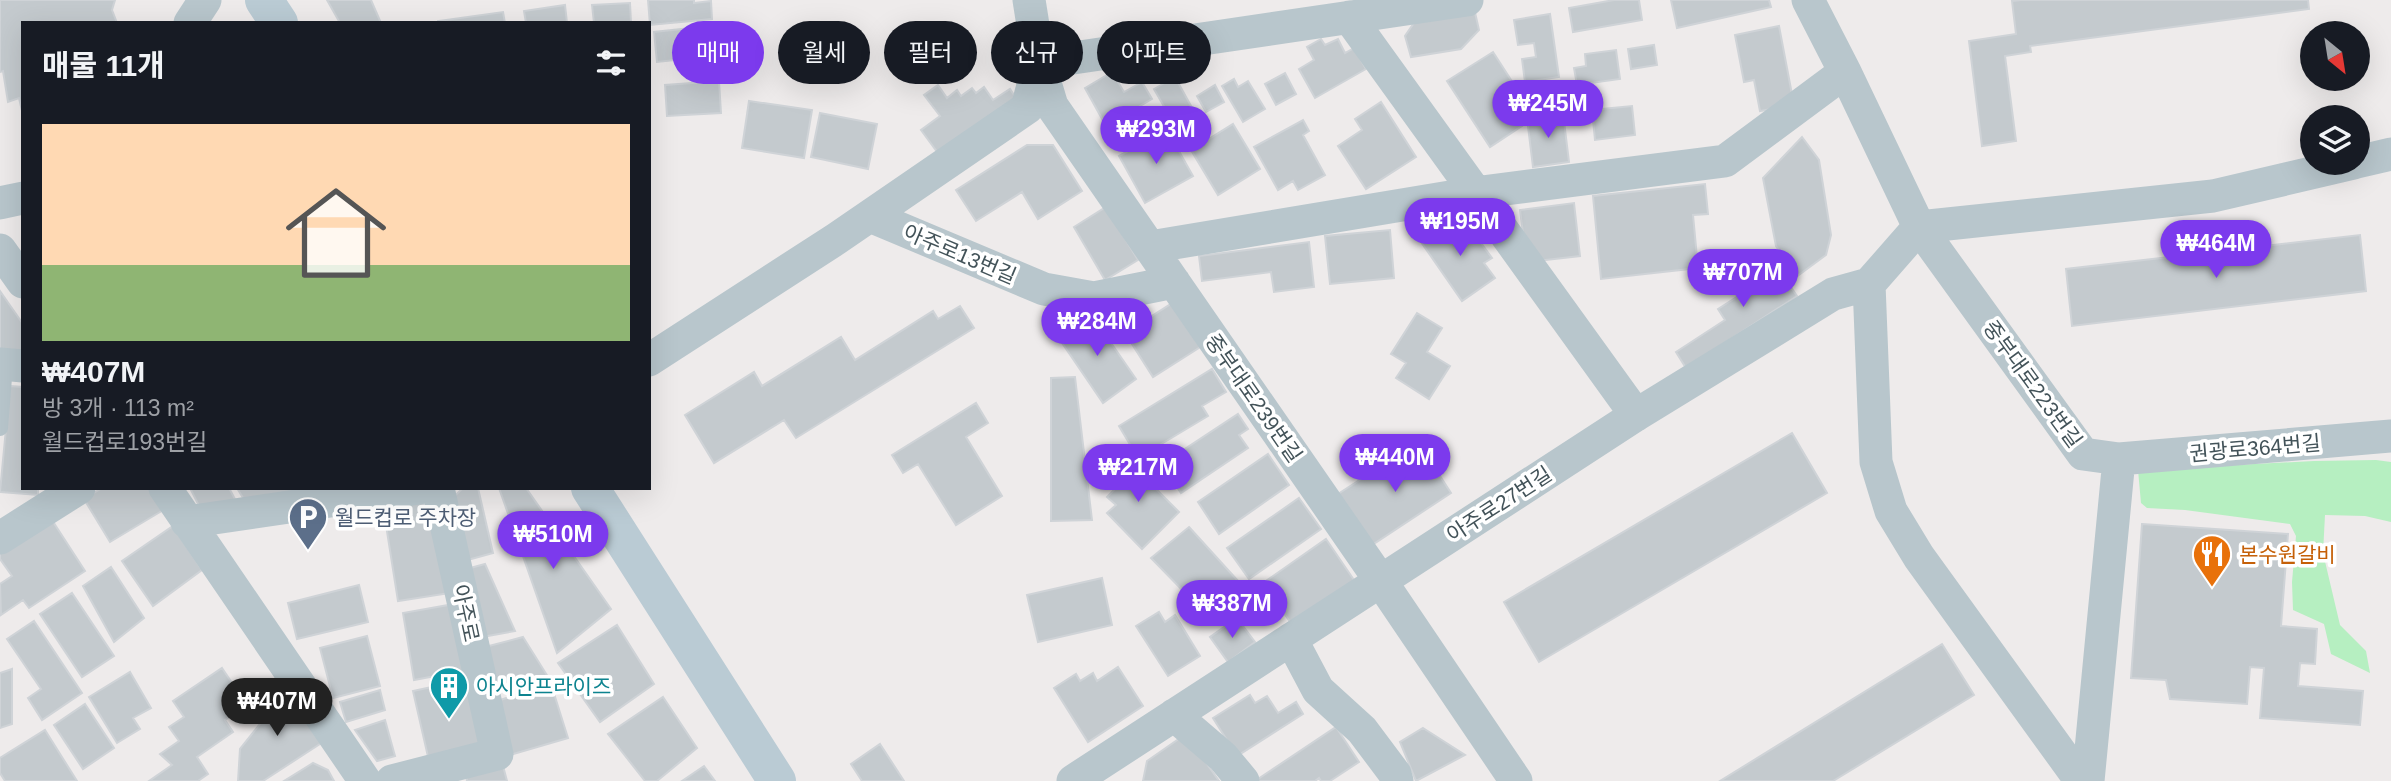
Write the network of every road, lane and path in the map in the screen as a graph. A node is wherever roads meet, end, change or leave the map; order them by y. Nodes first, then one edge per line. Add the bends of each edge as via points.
1 (205, 0) edge
2 (264, 0) edge
3 (1029, 0) edge
4 (1467, 0) edge
5 (1808, 0) edge
6 (1349, 17) junction
7 (191, 21) edge
8 (278, 21) edge
9 (1032, 21) edge
10 (1083, 56) edge
11 (1845, 72) junction
12 (1033, 84) edge
13 (1045, 84) edge
14 (2391, 154) edge
15 (2370, 159) edge
16 (2301, 175) edge
17 (1474, 192) junction
18 (21, 198) edge
19 (0, 203) edge
20 (870, 216) junction
21 (1919, 227) junction
22 (1150, 247) junction
23 (0, 250) edge
24 (21, 279) edge
25 (1174, 282) junction
26 (1869, 284) junction
27 (651, 359) edge
28 (9, 365) edge
29 (1636, 415) junction
30 (0, 428) edge
31 (2391, 436) edge
32 (2119, 459) junction
33 (76, 490) edge
34 (166, 490) edge
35 (405, 490) edge
36 (438, 490) edge
37 (591, 490) edge
38 (187, 522) junction
39 (0, 538) edge
40 (1380, 580) junction
41 (1291, 639) junction
42 (1174, 715) junction
43 (1111, 771) edge
44 (365, 781) edge
45 (392, 781) edge
46 (777, 781) edge
47 (1073, 781) edge
48 (1243, 781) edge
49 (1397, 781) edge
50 (1516, 781) edge
51 (2081, 781) edge
52 (2088, 781) edge

1 - 7 street
2 - 8 street
3 - 9 street, 중부대로239번길
4 - 6 street
5 - 11 street, 중부대로223번길
6 - 10 street
6 - 17 street
11 - 17 street via 1725,161
11 - 21 street, 중부대로223번길
12 - 20 street, 아주로13번길 via 1027,108
13 - 22 street, 중부대로239번길 via 1052,106
14 - 15 street
16 - 21 street via 2213,196
17 - 22 street
17 - 29 street
18 - 19 street
20 - 25 street, 아주로13번길 via 1044,289 1094,298
20 - 27 street, 아주로13번길
21 - 26 street
21 - 32 street, 중부대로223번길 via 2083,453
22 - 25 street, 중부대로239번길
23 - 24 street
25 - 40 street, 중부대로239번길
26 - 29 street, 아주로27번길 via 1833,294
26 - 51 street via 1876,462 1891,511 1919,557
28 - 30 lane
29 - 40 street, 아주로27번길
31 - 32 street, 권광로364번길
32 - 52 street
33 - 39 street
34 - 38 street
35 - 38 street
36 - 45 street, 아주로 via 497,754
37 - 46 street
38 - 44 street
40 - 41 street, 아주로27번길
40 - 50 street, 중부대로239번길
41 - 42 street, 아주로27번길
41 - 49 street via 1318,690 1362,730
42 - 43 street, 아주로27번길
42 - 48 street via 1223,757
43 - 47 street, 아주로27번길

